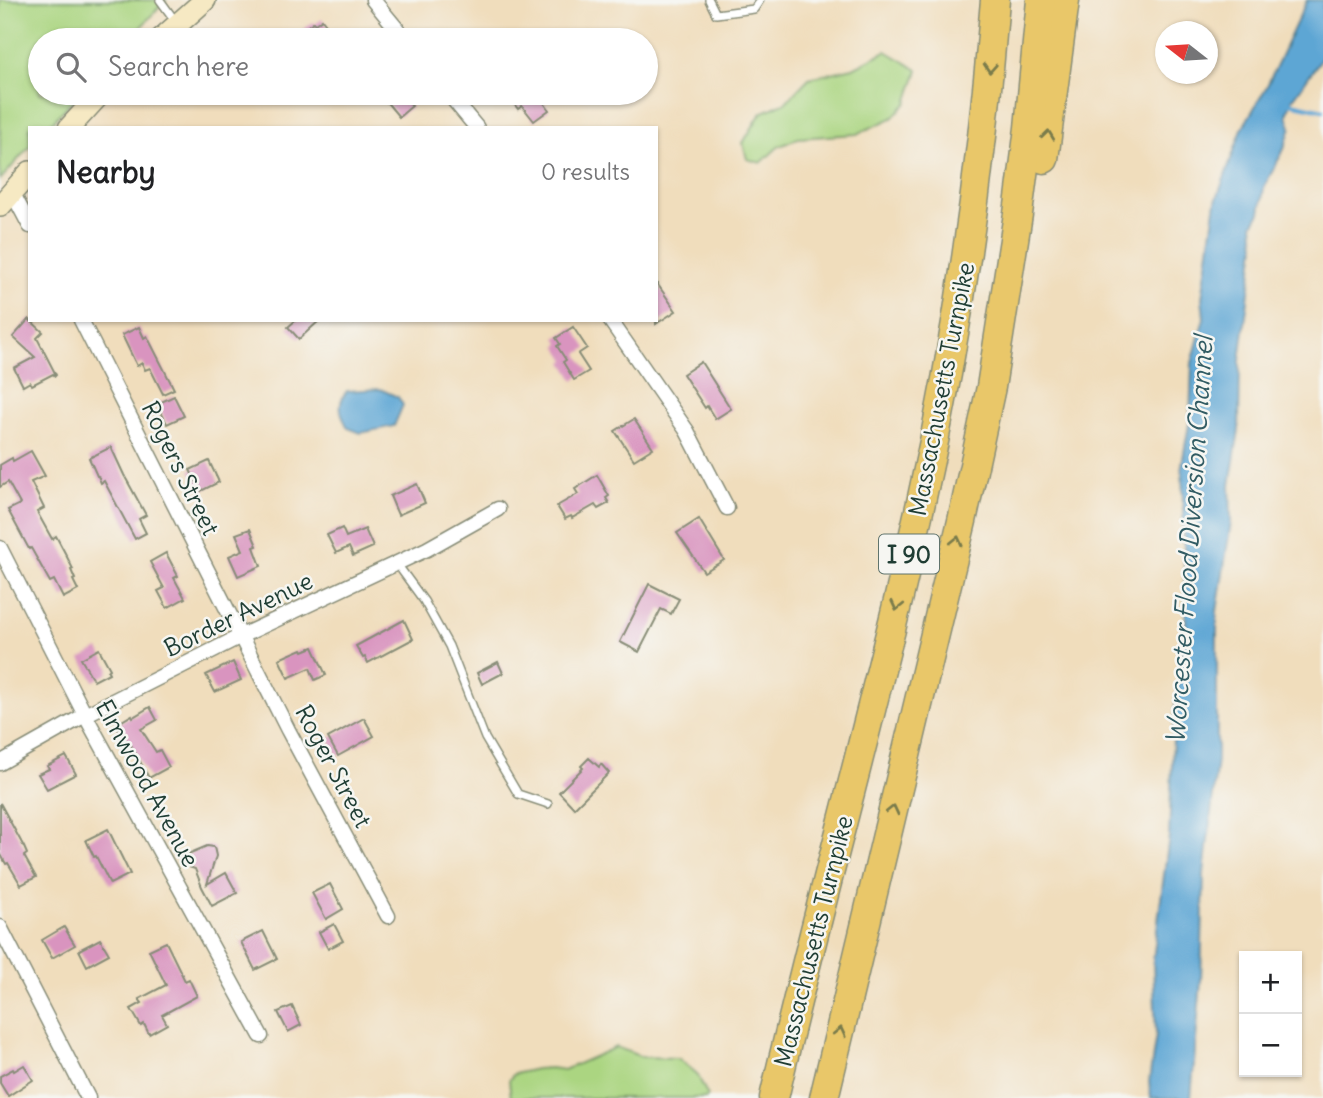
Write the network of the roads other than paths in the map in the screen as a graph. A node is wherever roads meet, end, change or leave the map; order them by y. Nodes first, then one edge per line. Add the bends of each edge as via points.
1 (160, 0) edge
2 (205, 0) edge
3 (373, 0) edge
4 (709, 0) edge
5 (760, 0) edge
6 (995, 0) edge
7 (1041, 0) edge
8 (1065, 0) edge
9 (178, 24) junction
10 (174, 28) edge
11 (395, 28) edge
12 (90, 105) edge
13 (458, 105) edge
14 (71, 126) edge
15 (475, 126) edge
16 (28, 174) edge
17 (6, 199) edge
18 (28, 224) edge
19 (82, 322) edge
20 (611, 322) edge
21 (999, 345) junction
22 (727, 508) dead end
23 (498, 509) dead end
24 (0, 548) edge
25 (397, 563) junction
26 (241, 636) junction
27 (85, 715) junction
28 (0, 763) edge
29 (548, 804) dead end
30 (388, 916) dead end
31 (0, 927) edge
32 (261, 1036) dead end
33 (88, 1098) edge
34 (774, 1098) edge
35 (824, 1098) edge

1 - 9 lane
2 - 9 street
3 - 11 street
4 - 5 lane via 716,14 754,9
6 -> 34 highway, Massachusetts Turnpike / I 90 via 967,250 922,499
7 - 21 highway, Massachusetts Turnpike / I 90 via 1029,128
21 -> 8 highway via 1046,150
9 - 10 street
12 - 14 street
13 - 15 street
16 - 17 street
17 - 18 street
19 - 26 street, Rogers Street
20 - 22 street via 687,431
35 -> 21 highway, Massachusetts Turnpike / I 90 via 962,521
23 - 25 street, Border Avenue
24 - 27 street, Elmwood Avenue
25 - 26 street, Border Avenue
25 - 29 lane via 449,646 485,738 518,794
26 - 27 street, Border Avenue
26 - 30 street, Roger Street
27 - 28 street, Border Avenue
27 - 32 street, Elmwood Avenue
31 - 33 street

